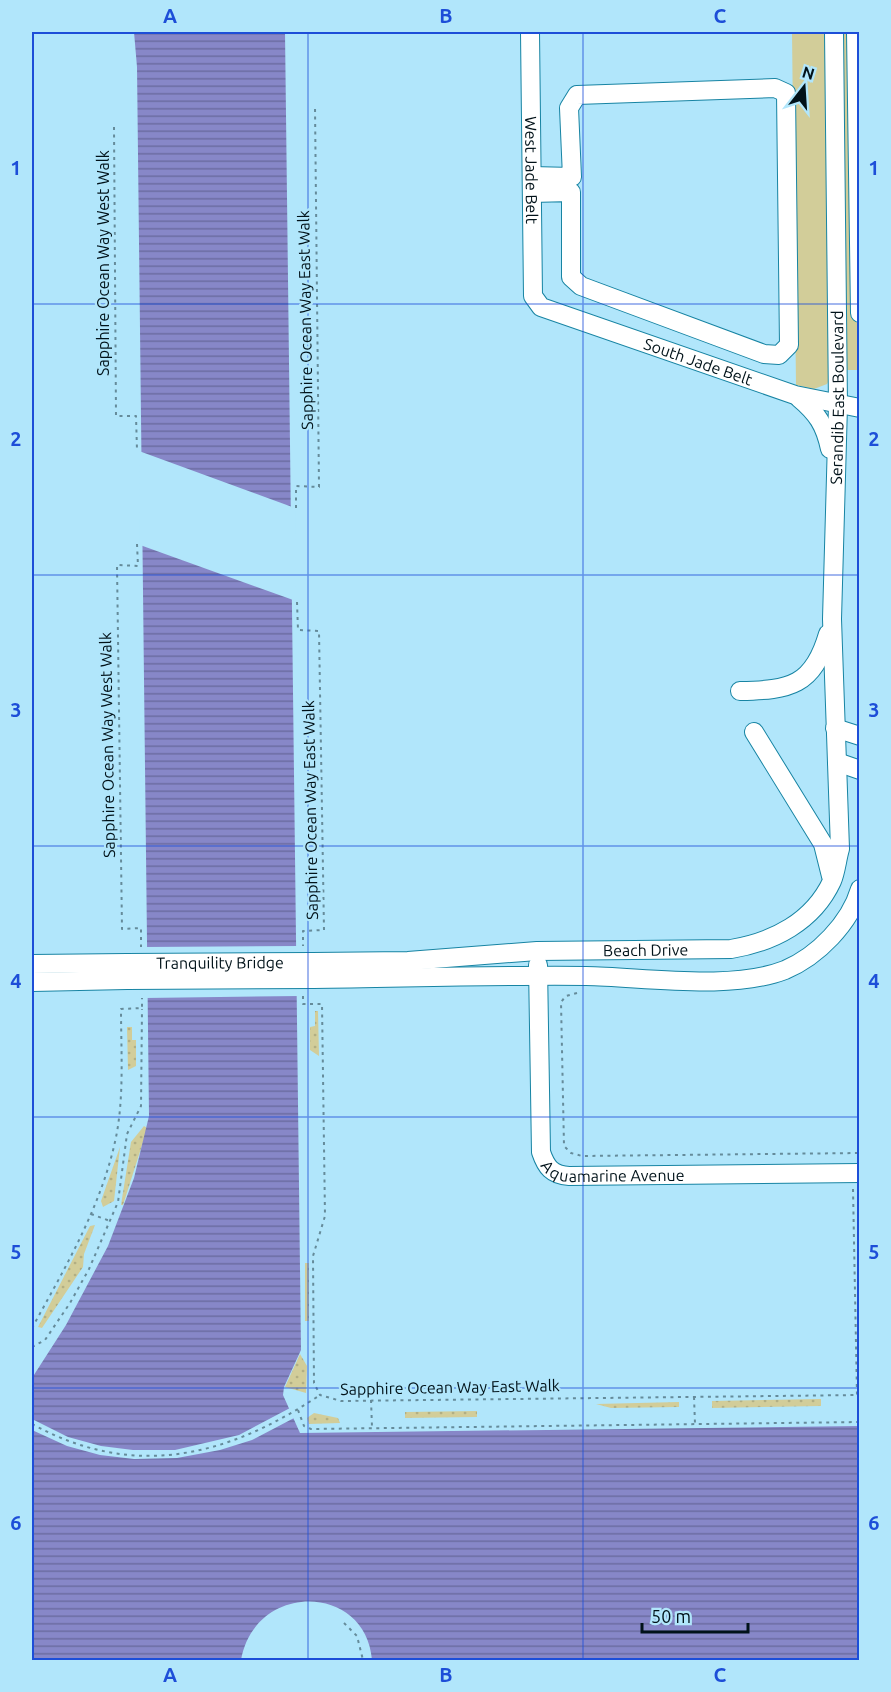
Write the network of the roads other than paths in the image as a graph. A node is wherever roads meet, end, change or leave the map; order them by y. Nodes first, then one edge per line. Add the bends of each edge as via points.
1 (530, 32) edge
2 (834, 32) edge
3 (856, 32) edge
4 (532, 184) junction
5 (541, 307) joint
6 (860, 313) edge
7 (795, 394) junction
8 (838, 405) junction
9 (860, 408) edge
10 (834, 468) junction
11 (832, 619) junction
12 (740, 691) dead end
13 (835, 728) junction
14 (754, 732) dead end
15 (860, 736) edge
16 (837, 762) junction
17 (860, 770) edge
18 (832, 880) junction
19 (860, 889) edge
20 (537, 951) junction
21 (32, 964) edge
22 (313, 970) junction
23 (127, 972) junction
24 (573, 976) junction
25 (539, 977) junction
26 (32, 982) edge
27 (539, 1025) junction
28 (856, 1173) edge

1 - 4 street, West Jade Belt
2 - 8 street, Serandib East Boulevard
3 - 6 street, Serandib East Boulevard
4 - 4 street via 572,177 569,108 577,95 776,88 786,93 789,345 779,356 764,354 581,286 572,277 571,192
4 - 5 street, West Jade Belt via 533,296
5 - 7 street, South Jade Belt
7 - 8 street, South Jade Belt
7 - 10 street via 817,412 826,428
8 - 9 street, South Jade Belt
8 - 10 street, Serandib East Boulevard
10 - 11 street, Serandib East Boulevard
11 - 12 street via 822,655 803,679 788,687
11 - 13 street, Serandib East Boulevard
13 - 15 street
13 - 16 street, Serandib East Boulevard
14 - 18 street via 823,844
16 - 17 street
16 - 18 street, Beach Drive via 840,849
18 - 20 street, Beach Drive via 812,910 795,926 755,945 710,951
19 - 24 street, Beach Drive via 856,901 827,940 810,956 764,976 729,981
20 - 22 street, Beach Drive
20 - 25 street, Aquamarine Avenue
21 - 23 street
22 - 23 street, Tranquility Bridge, bridge
22 - 25 street, Beach Drive
23 - 26 street
24 - 25 street, Beach Drive
24 - 27 street via 550,996
25 - 27 street, Aquamarine Avenue
27 - 28 street, Aquamarine Avenue via 541,1152 554,1173

